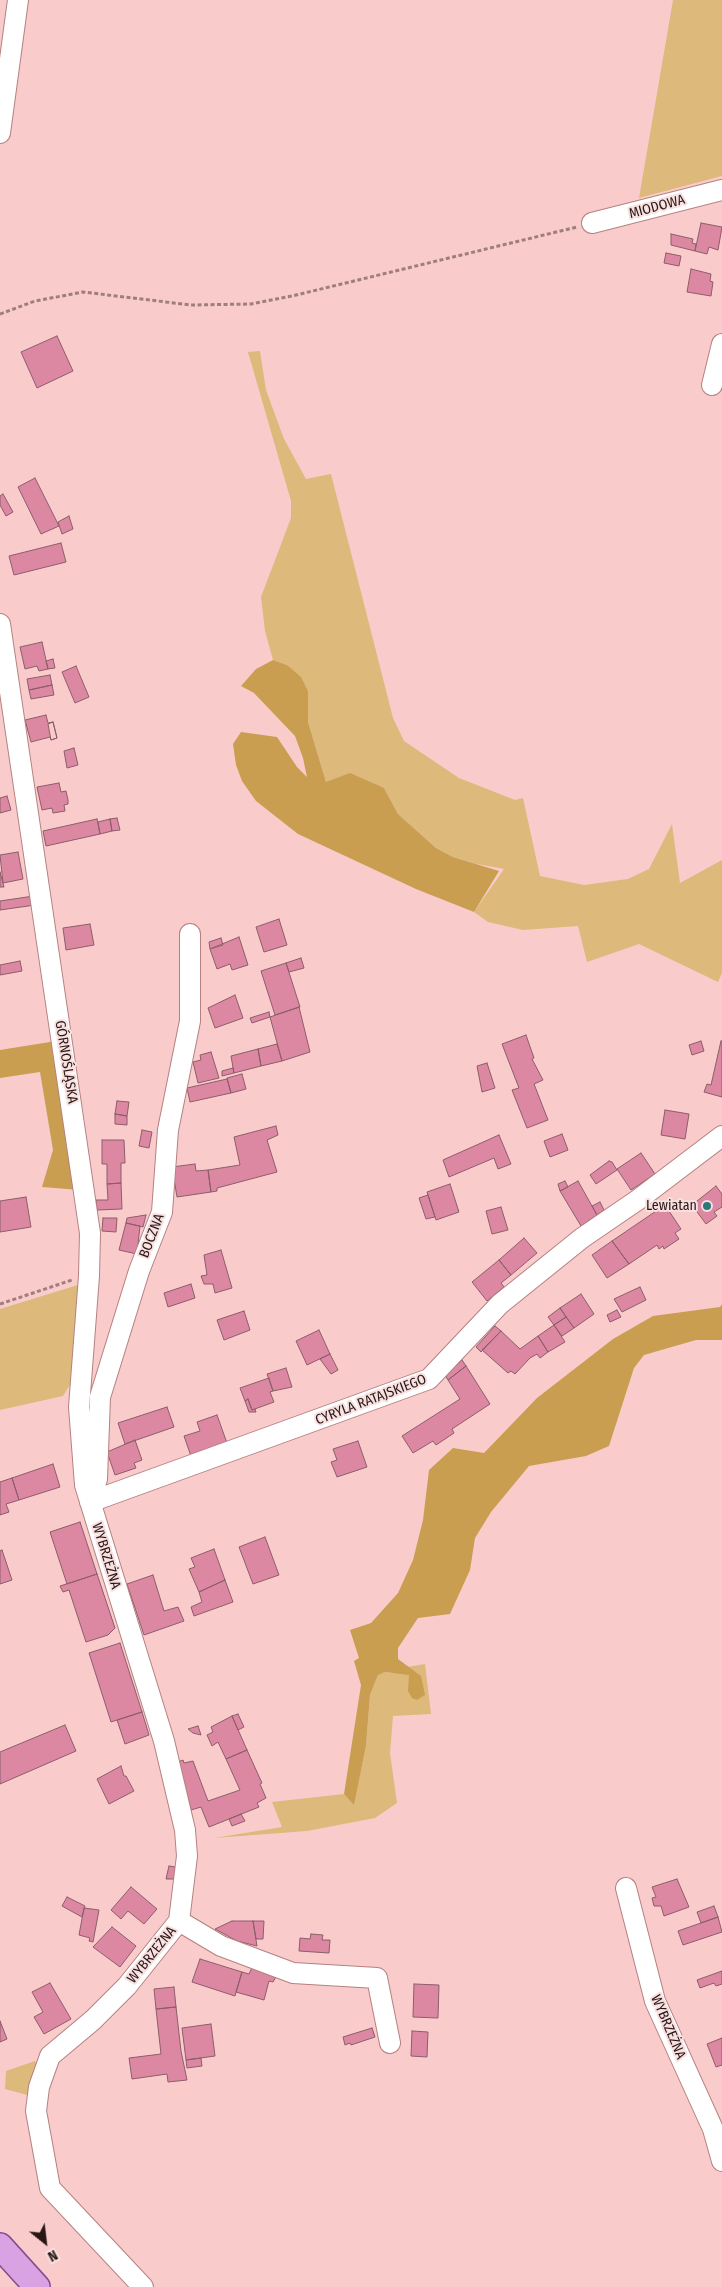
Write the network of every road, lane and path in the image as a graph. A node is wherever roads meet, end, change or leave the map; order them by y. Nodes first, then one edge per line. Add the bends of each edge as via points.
1 (18, 0) edge
2 (0, 133) edge
3 (722, 190) edge
4 (592, 224) joint
5 (0, 314) edge
6 (722, 344) edge
7 (712, 385) dead end
8 (0, 624) edge
9 (190, 934) dead end
10 (722, 1136) edge
11 (713, 1154) edge
12 (89, 1276) junction
13 (0, 1304) edge
14 (90, 1502) junction
15 (626, 1888) dead end
16 (179, 1921) junction
17 (390, 2043) dead end
18 (722, 2161) edge
19 (0, 2246) edge
20 (37, 2287) edge
21 (143, 2287) edge

1 - 2 street
3 - 4 street, MIODOWA
4 - 5 path via 251,304 191,305 83,292 34,301
6 - 7 street
8 - 12 street, GÓRNOŚLĄSKA via 86,1194 90,1233
9 - 14 street, BOCZNA via 190,1021 168,1130 162,1212 139,1271 100,1397 97,1480
10 - 11 street, CYRYLA RATAJSKIEGO
11 - 14 street, CYRYLA RATAJSKIEGO via 582,1238 500,1304 430,1379
12 - 13 path
12 - 14 street, GÓRNOŚLĄSKA via 79,1407 85,1485
14 - 16 street, WYBRZEŻNA via 164,1741 185,1830 186,1856
15 - 18 street, WYBRZEŻNA via 655,2001 713,2129
16 - 17 street via 221,1946 293,1973 377,1978
16 - 21 street, WYBRZEŻNA via 127,1986 50,2056 39,2088 36,2111 50,2188
19 - 20 main road

